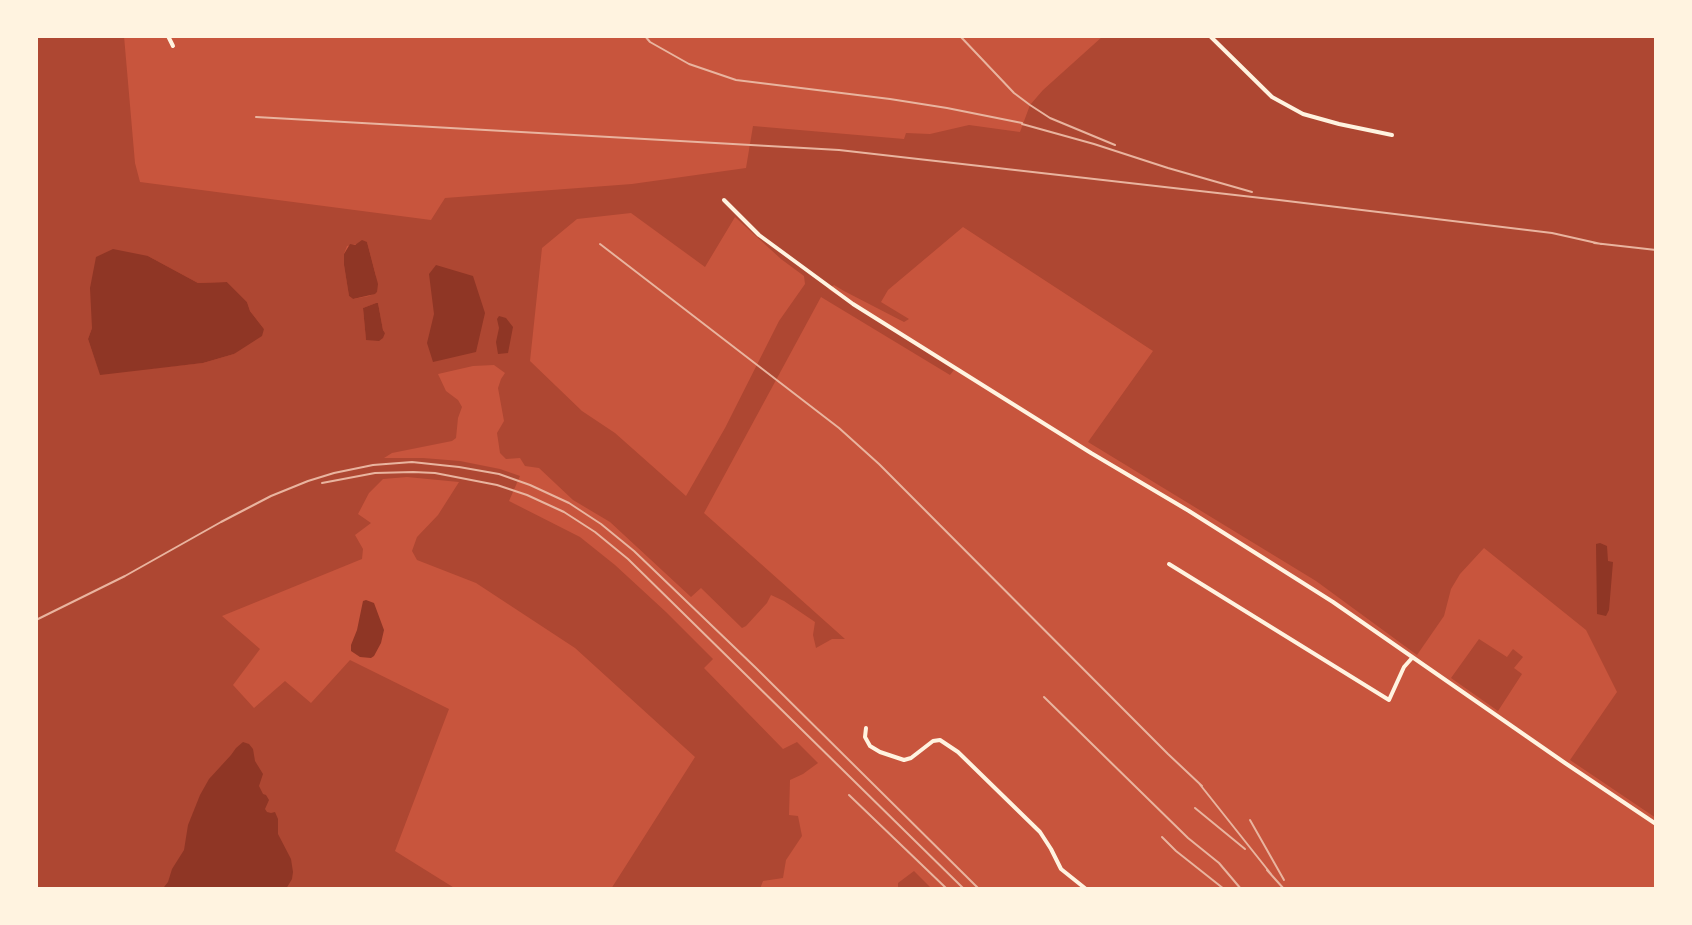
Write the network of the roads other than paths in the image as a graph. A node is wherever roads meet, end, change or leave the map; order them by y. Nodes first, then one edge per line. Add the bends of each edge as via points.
1 (168, 36) edge
2 (1210, 36) edge
3 (173, 46) dead end
4 (1392, 135) dead end
5 (724, 200) dead end
6 (1169, 564) dead end
7 (1412, 658) junction
8 (866, 728) dead end
9 (1656, 824) edge
10 (1086, 889) edge

1 - 3 street
2 - 4 street via 1272,97 1303,114
5 - 7 street via 759,236 853,304 1333,602
6 - 7 street via 1388,700
7 - 9 street
8 - 10 street via 865,737 870,746 904,760 912,758 933,741 940,740 958,752 1040,832 1061,869

